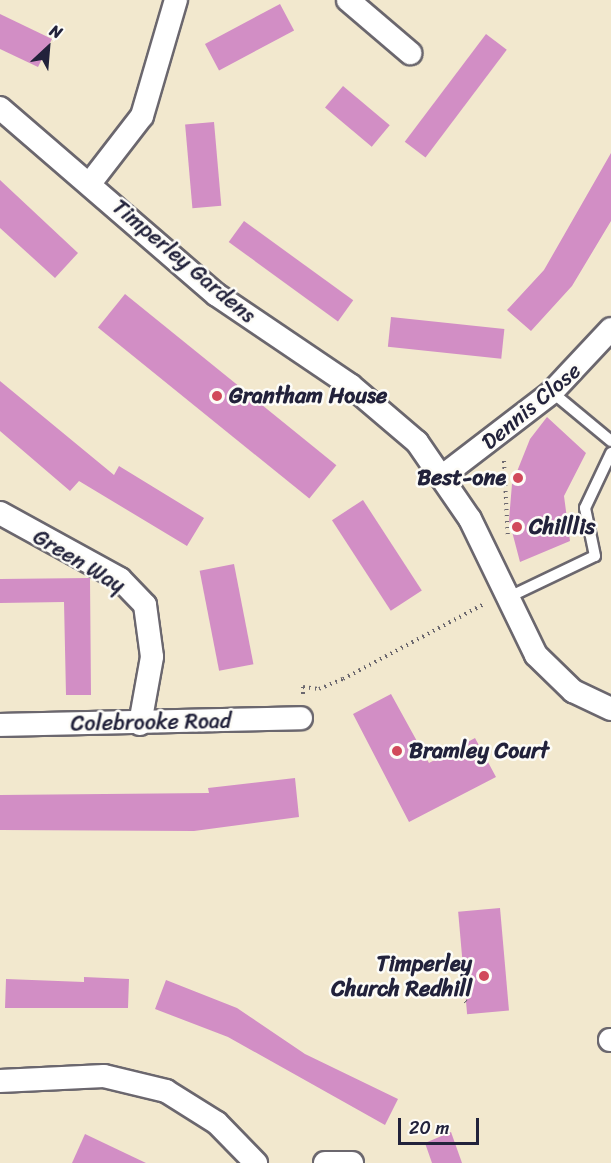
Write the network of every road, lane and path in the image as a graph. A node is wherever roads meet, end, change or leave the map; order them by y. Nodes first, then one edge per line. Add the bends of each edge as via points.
1 (177, 0) edge
2 (348, 0) edge
3 (410, 53) dead end
4 (0, 108) edge
5 (91, 182) junction
6 (611, 329) edge
7 (552, 392) junction
8 (502, 433) junction
9 (611, 441) edge
10 (611, 453) edge
11 (444, 475) junction
12 (0, 513) edge
13 (505, 590) junction
14 (611, 709) edge
15 (302, 718) joint
16 (140, 724) junction
17 (0, 725) edge
18 (453, 988) dead end
19 (466, 1002) dead end
20 (0, 1081) edge
21 (256, 1163) edge
22 (325, 1163) edge
23 (352, 1163) edge

1 - 5 street via 141,116
2 - 3 street
4 - 5 street, Timperley Gardens
5 - 11 street, Timperley Gardens via 217,295 386,413
6 - 7 street, Dennis Close
7 - 8 street, Dennis Close
7 - 9 lane
8 - 11 street, Dennis Close
8 - 13 path via 510,557
10 - 13 lane via 585,508 595,556
11 - 13 street, Timperley Gardens
12 - 16 street, Green Way via 120,579 145,604 152,657
13 - 14 street, Timperley Gardens via 531,647 553,674
13 - 15 path via 343,679 319,688 303,687
15 - 16 street, Colebrooke Road
16 - 17 street, Colebrooke Road
18 - 19 path
20 - 21 street via 104,1076 166,1091 217,1123
22 - 23 street

